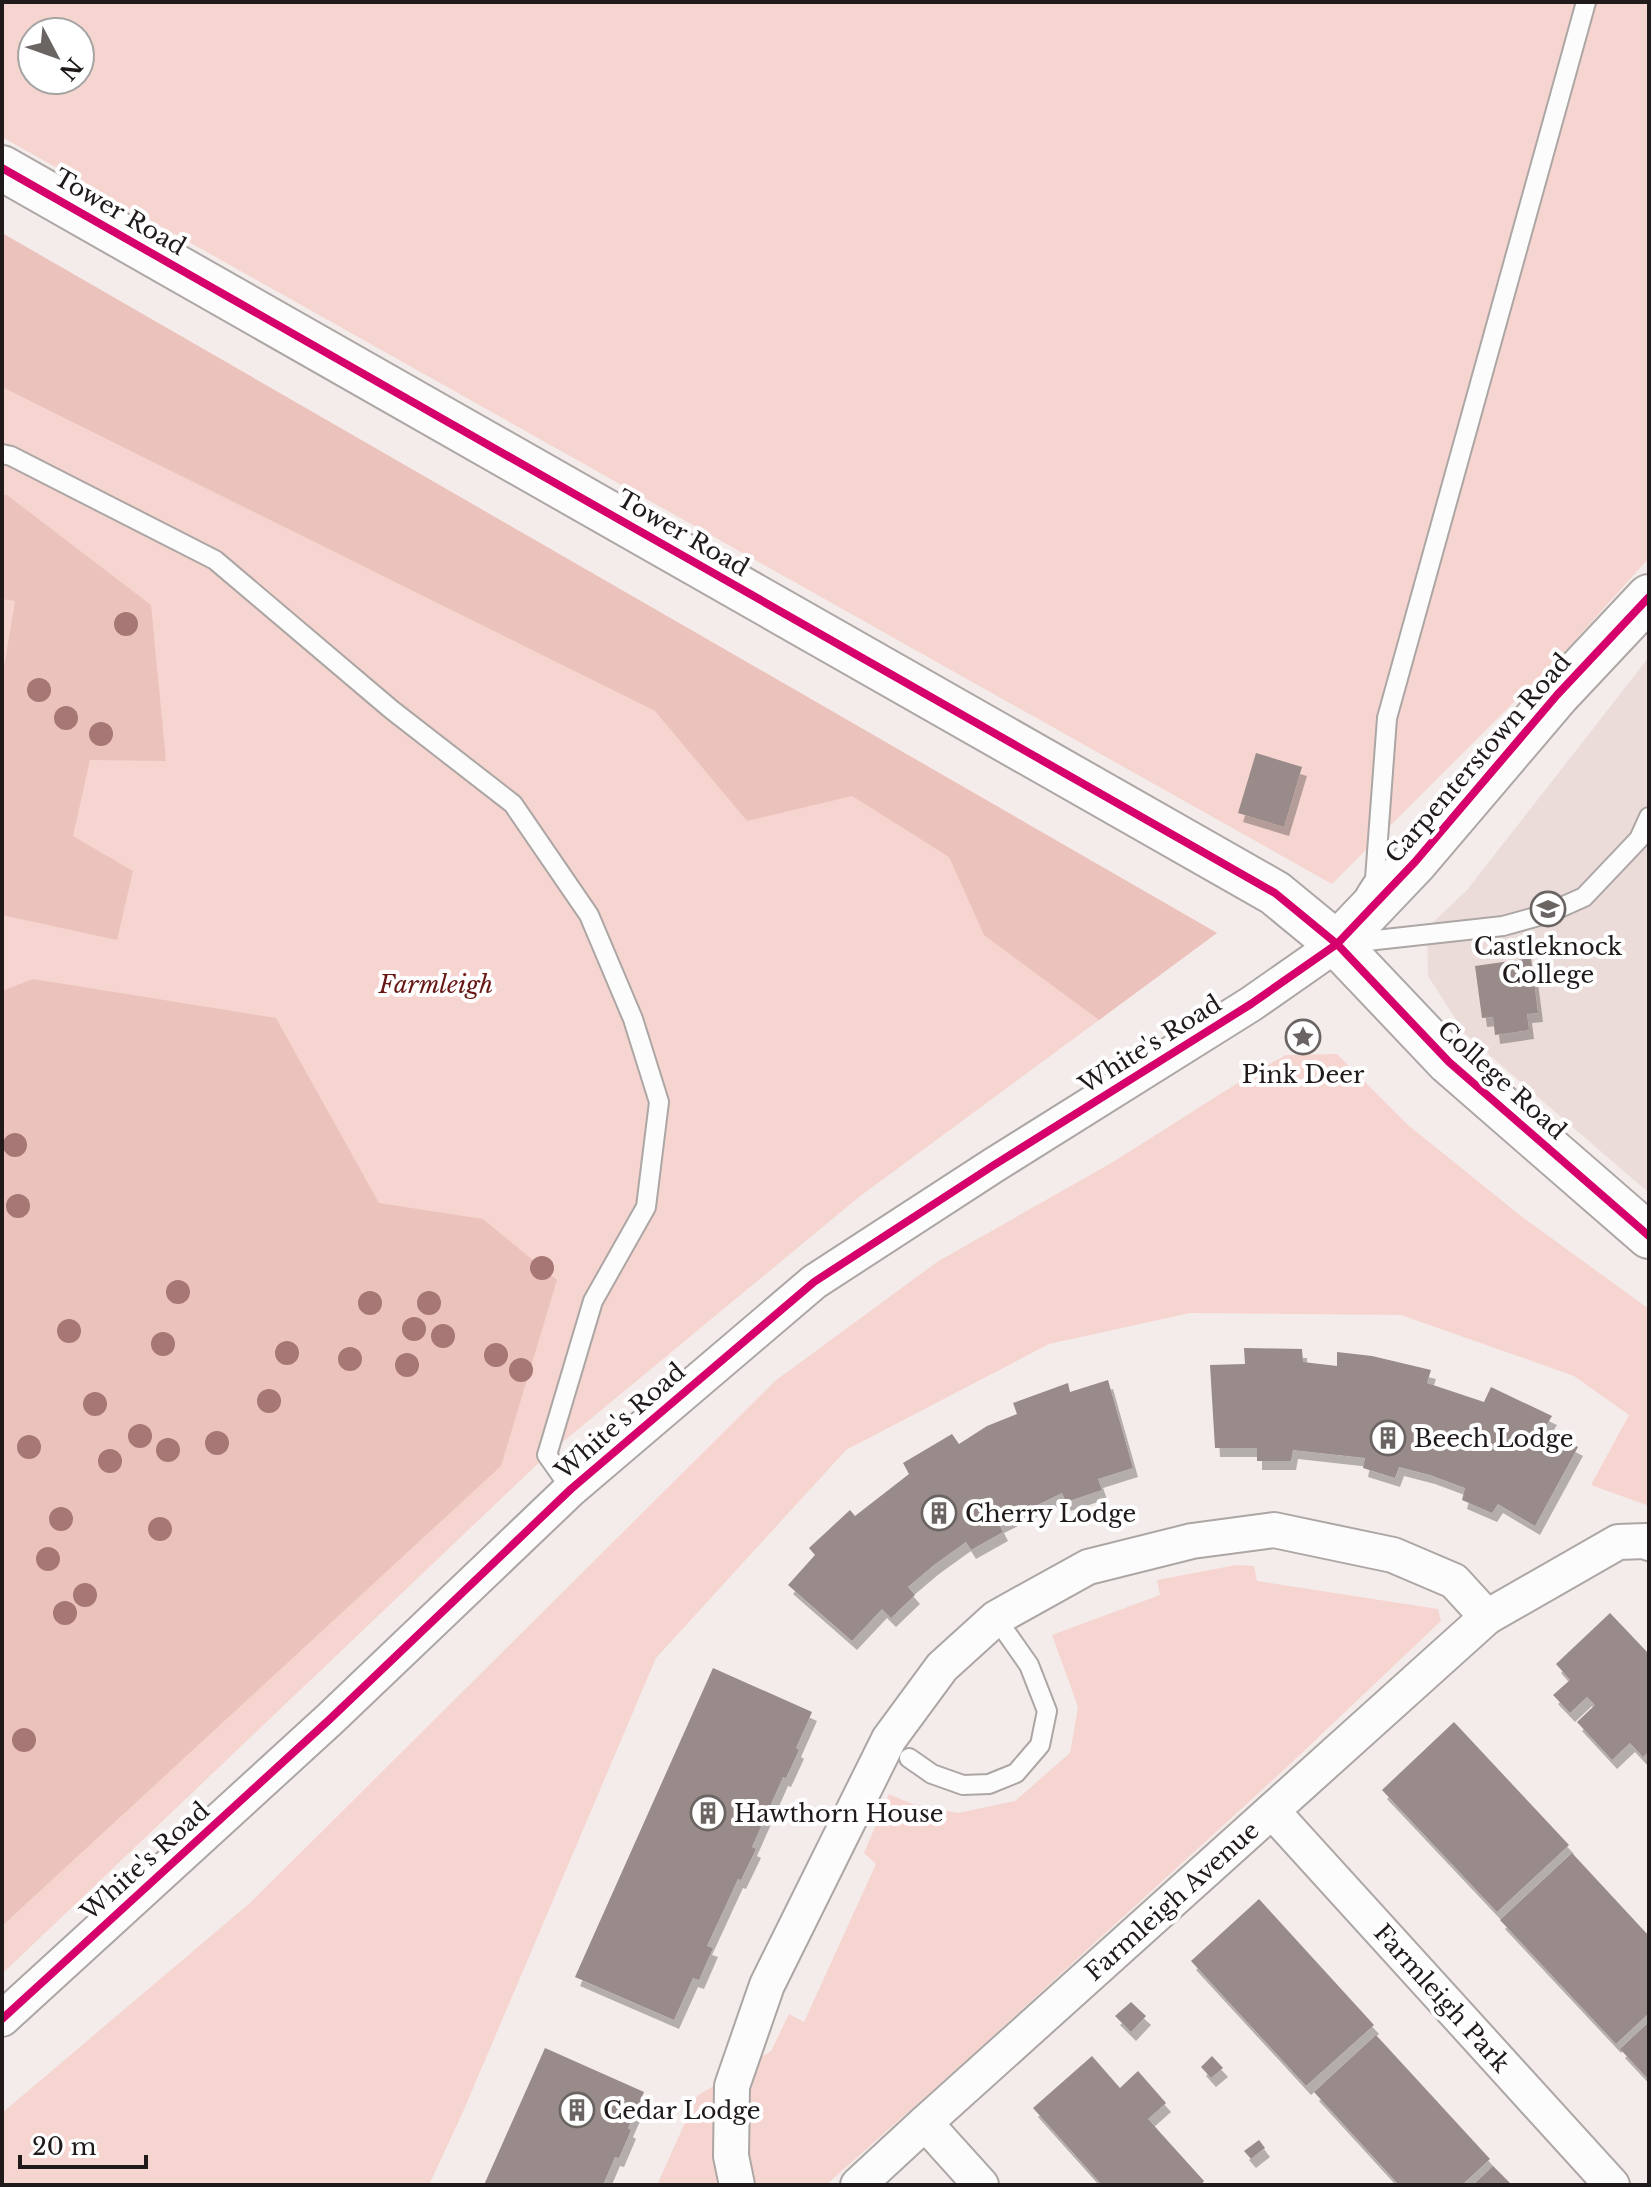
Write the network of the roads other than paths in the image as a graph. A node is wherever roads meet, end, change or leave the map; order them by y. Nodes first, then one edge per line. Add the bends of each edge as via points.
1 (1586, 2) edge
2 (2, 168) edge
3 (2, 454) edge
4 (1649, 597) edge
5 (1649, 817) edge
6 (1337, 944) junction
7 (1649, 1236) edge
8 (571, 1489) junction
9 (1647, 1542) edge
10 (1487, 1617) junction
11 (996, 1618) junction
12 (909, 1758) dead end
13 (1272, 1811) junction
14 (2, 2019) edge
15 (925, 2123) junction
16 (737, 2185) edge
17 (858, 2185) edge
18 (981, 2185) edge
19 (1612, 2185) edge

1 - 6 lane via 1387,718 1375,879
2 - 6 street, Tower Road via 1275,893
3 - 8 lane via 215,560 513,804 589,915 633,1019 659,1102 646,1207 593,1301 547,1455
4 - 6 street, Carpenterstown Road
5 - 6 lane via 1639,839 1584,897 1546,914 1503,926
6 - 7 street, College Road via 1449,1062
6 - 8 street, White's Road via 814,1282
8 - 14 street, White's Road via 330,1719
9 - 10 street, Farmleigh Avenue via 1618,1542
10 - 11 street via 1454,1581 1393,1555 1274,1530 1192,1541 1088,1567
10 - 13 street, Farmleigh Avenue
11 - 12 lane via 1029,1665 1047,1711 1040,1745 1016,1773 989,1784 963,1785 932,1774
11 - 16 street via 942,1667 889,1739 767,1985 732,2086 731,2156
13 - 15 street, Farmleigh Avenue
13 - 19 street, Farmleigh Park
15 - 17 street, Farmleigh Avenue
15 - 18 street

